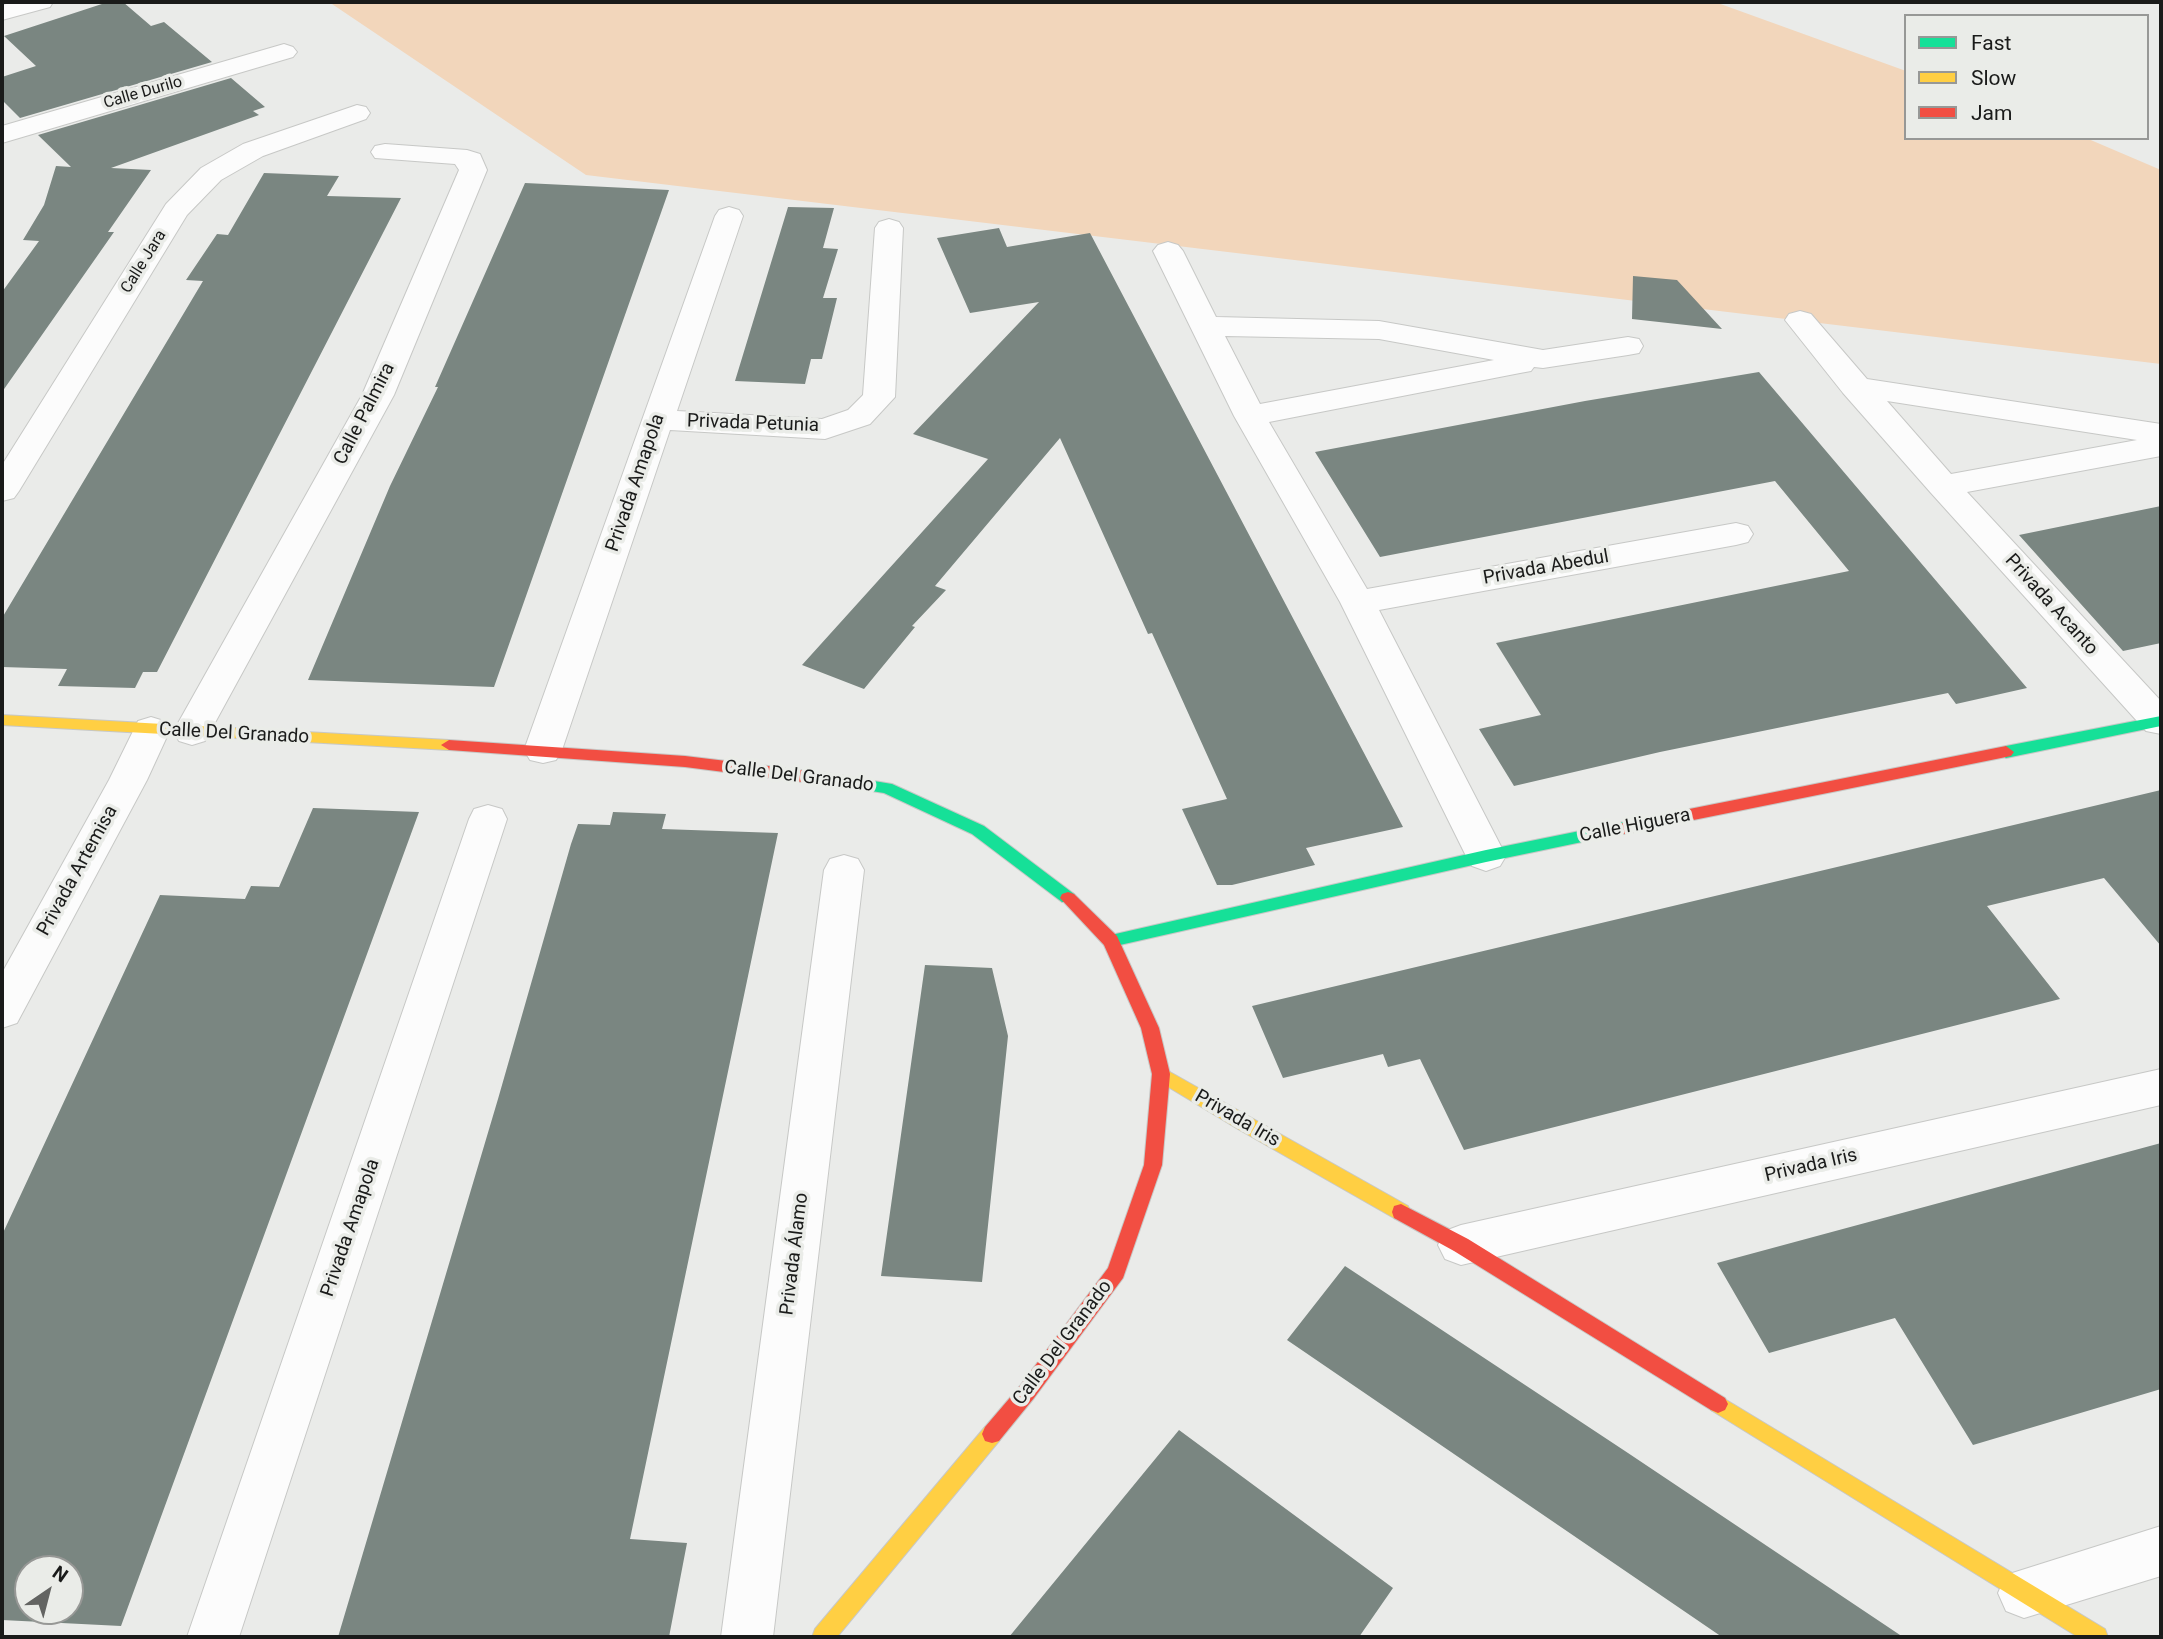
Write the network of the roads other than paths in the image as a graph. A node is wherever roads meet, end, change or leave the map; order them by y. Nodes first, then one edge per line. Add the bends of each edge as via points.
1 (41, 2) edge
2 (2, 13) edge
3 (284, 52) dead end
4 (357, 113) dead end
5 (2, 135) edge
6 (385, 152) dead end
7 (729, 216) dead end
8 (889, 228) dead end
9 (1168, 250) dead end
10 (1800, 320) dead end
11 (1205, 326) junction
12 (1628, 346) dead end
13 (1543, 359) junction
14 (1854, 386) junction
15 (1250, 416) junction
16 (657, 420) junction
17 (2161, 435) edge
18 (2161, 446) edge
19 (1943, 486) junction
20 (2, 491) edge
21 (1736, 534) dead end
22 (1357, 602) junction
23 (2, 720) edge
24 (2160, 721) edge
25 (150, 730) junction
26 (192, 732) junction
27 (543, 750) junction
28 (488, 819) dead end
29 (1486, 856) junction
30 (844, 870) dead end
31 (1111, 941) junction
32 (2, 1011) edge
33 (1161, 1074) junction
34 (2161, 1087) edge
35 (1461, 1245) junction
36 (2161, 1551) edge
37 (2024, 1593) junction
38 (214, 1637) edge
39 (747, 1637) edge
40 (823, 1637) edge
41 (2097, 1637) edge

1 - 2 street
3 - 5 street, Calle Durilo
4 - 20 street, Calle Jara via 253,150 211,174 176,210
6 - 26 street, Calle Palmira via 457,156 470,160 472,170 378,395
7 - 16 street, Privada Amapola
8 - 16 street, Privada Petunia via 878,397 859,417 825,429
9 - 11 street
10 - 14 street, Privada Acanto
11 - 13 street via 1379,330
11 - 15 street
12 - 13 street
13 - 15 street
14 - 17 street
14 - 19 street, Privada Acanto
15 - 22 street
16 - 27 street, Privada Amapola
18 - 19 street
19 - 24 street, Privada Acanto
21 - 22 street, Privada Abedul
22 - 29 street
23 - 25 street, Calle Del Granado
24 - 29 street, Calle Higuera
25 - 26 street, Calle Del Granado
25 - 32 street, Privada Artemisa via 128,780
26 - 27 street, Calle Del Granado
27 - 31 street, Calle Del Granado via 775,772 887,788 978,830 1059,889
28 - 38 street, Privada Amapola
29 - 31 street, Calle Higuera
30 - 39 street, Privada Álamo
31 - 33 street, Calle Del Granado via 1150,1028
33 - 35 street, Privada Iris
33 - 40 street, Calle Del Granado via 1153,1165 1116,1272 1027,1392
34 - 35 street, Privada Iris
35 - 37 street, Privada Iris
36 - 37 street
37 - 41 street, Privada Iris

